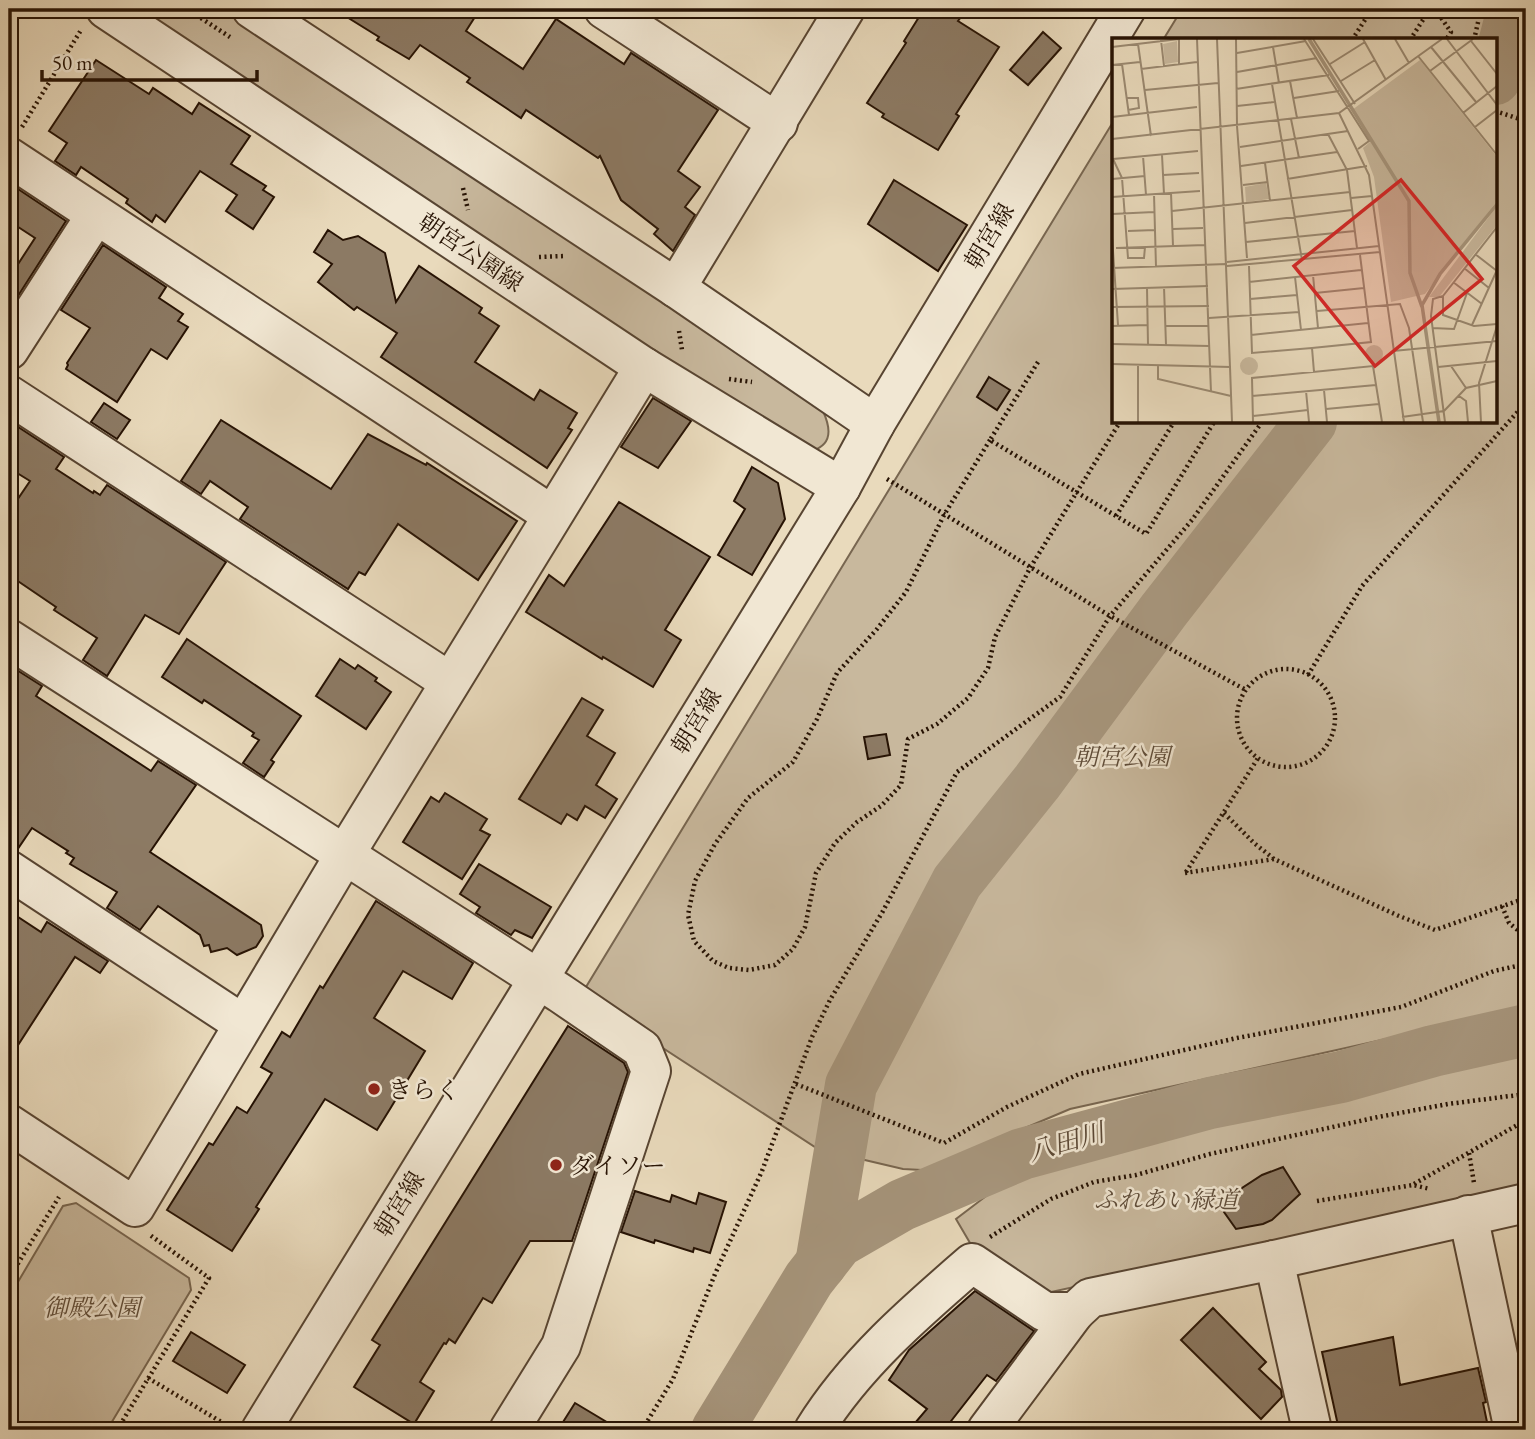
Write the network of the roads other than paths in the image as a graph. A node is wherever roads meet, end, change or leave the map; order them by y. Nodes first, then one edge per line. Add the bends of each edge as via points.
1 (253, 9) edge
2 (604, 9) edge
3 (845, 9) edge
4 (1126, 9) edge
5 (97, 15) edge
6 (778, 123) junction
7 (12, 147) edge
8 (96, 215) junction
9 (676, 289) junction
10 (9, 350) edge
11 (644, 367) junction
12 (9, 395) edge
13 (876, 424) junction
14 (841, 487) junction
15 (552, 515) junction
16 (9, 639) edge
17 (450, 682) junction
18 (344, 856) junction
19 (9, 870) edge
20 (538, 979) junction
21 (243, 1024) junction
22 (9, 1124) edge
23 (1471, 1203) junction
24 (1526, 1203) edge
25 (1274, 1260) junction
26 (1075, 1312) junction
27 (245, 1428) edge
28 (509, 1430) edge
29 (814, 1430) edge
30 (987, 1430) edge
31 (1312, 1430) edge
32 (1514, 1430) edge

1 - 9 street
2 - 6 street
3 - 6 street
4 - 13 street, 朝宮線
5 - 11 street, 朝宮公園線
6 - 9 street
7 - 8 street
8 - 10 street
8 - 15 street
9 - 13 street
11 - 14 street, 朝宮公園線
11 - 15 street
12 - 17 street
13 - 14 street, 朝宮線
14 - 20 street, 朝宮線
15 - 17 street
16 - 18 street
17 - 18 street
18 - 20 street
18 - 21 street
19 - 21 street
20 - 27 street, 朝宮線
20 - 28 street via 642,1049 651,1071 561,1346
21 - 22 street via 135,1207
23 - 24 street
23 - 25 street
23 - 32 street
25 - 26 street via 1090,1298
25 - 31 street
26 - 29 street via 1045,1312 972,1264 906,1320 831,1403
26 - 30 street

